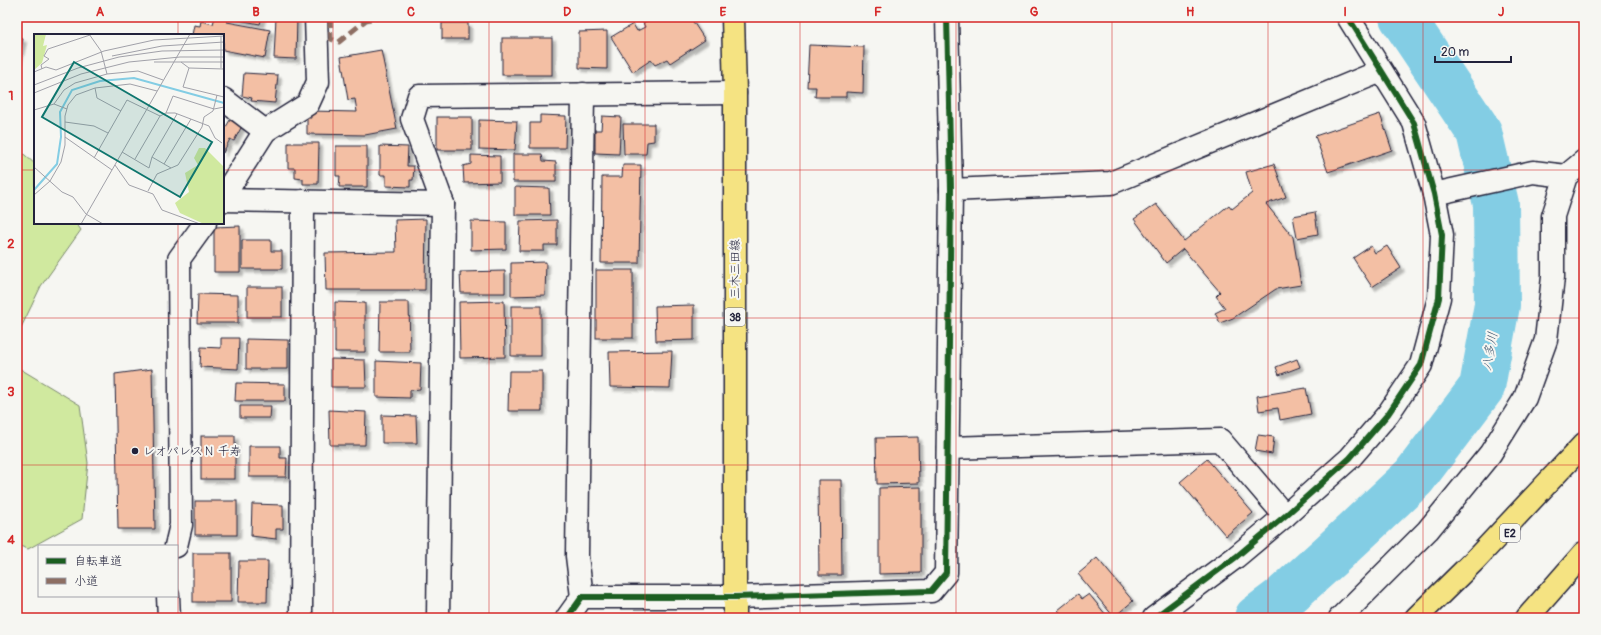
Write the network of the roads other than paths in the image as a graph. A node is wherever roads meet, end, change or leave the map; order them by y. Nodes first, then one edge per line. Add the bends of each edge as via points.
1 (316, 17) edge
2 (733, 17) edge
3 (947, 17) edge
4 (1348, 17) edge
5 (1380, 71) junction
6 (583, 94) junction
7 (735, 94) junction
8 (224, 101) edge
9 (265, 131) junction
10 (1584, 161) edge
11 (1566, 176) junction
12 (951, 190) junction
13 (224, 193) edge
14 (1434, 194) junction
15 (303, 201) junction
16 (443, 204) junction
17 (204, 224) edge
18 (1584, 445) edge
19 (948, 448) junction
20 (1285, 516) junction
21 (176, 545) edge
22 (1584, 553) edge
23 (1584, 564) edge
24 (168, 597) edge
25 (582, 597) junction
26 (735, 608) edge
27 (169, 618) edge
28 (301, 618) edge
29 (438, 618) edge
30 (567, 618) edge
31 (1154, 618) edge
32 (1340, 618) edge
33 (1416, 618) edge
34 (1432, 618) edge
35 (1527, 618) edge
36 (1543, 618) edge

1 - 9 street via 318,82 308,104
2 - 7 main road, 三木三田線 / 38
3 - 12 street
4 - 5 street
5 - 12 street via 1111,184
5 - 14 street via 1414,123
6 - 7 street
6 - 16 street via 419,96 412,119
6 - 25 street via 577,556
7 - 26 main road, 三木三田線 / 38
8 - 9 street
9 - 13 street
10 - 11 street
11 - 14 street via 1532,172
11 - 32 street via 1553,216 1553,277 1546,340 1525,398 1490,454 1428,530
12 - 19 street
13 - 15 street
14 - 20 street via 1442,235 1439,298 1421,365 1388,414 1350,458
15 - 16 street
15 - 28 street
16 - 29 street
17 - 21 street via 179,259 181,525
18 - 33 main road
18 - 34 main road, E2 via 1482,566
19 - 20 street via 1220,440
19 - 26 street via 946,573 931,592
20 - 31 street via 1236,557
22 - 35 main road
23 - 36 main road
24 - 27 street
25 - 26 street
25 - 30 street

